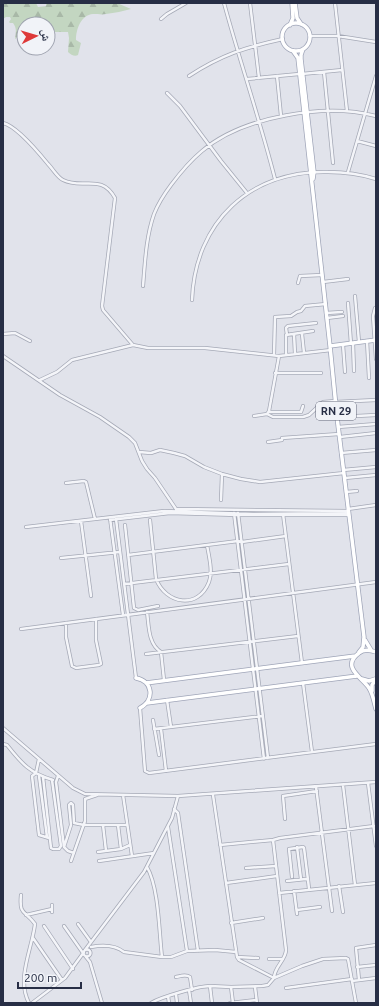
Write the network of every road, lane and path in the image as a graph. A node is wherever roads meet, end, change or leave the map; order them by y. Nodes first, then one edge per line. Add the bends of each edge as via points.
1 (186, 3) edge
2 (224, 3) edge
3 (250, 3) edge
4 (292, 3) edge
5 (295, 3) edge
6 (335, 3) edge
7 (161, 19) dead end
8 (290, 25) junction
9 (302, 25) junction
10 (310, 36) junction
11 (338, 36) junction
12 (283, 39) junction
13 (376, 42) edge
14 (254, 46) junction
15 (303, 49) junction
16 (237, 50) junction
17 (293, 51) junction
18 (342, 70) junction
19 (324, 72) junction
20 (301, 74) junction
21 (189, 76) dead end
22 (277, 76) junction
23 (376, 76) edge
24 (259, 78) junction
25 (247, 80) junction
26 (167, 93) dead end
27 (346, 110) junction
28 (328, 111) junction
29 (305, 113) junction
30 (365, 113) junction
31 (281, 116) junction
32 (376, 116) edge
33 (260, 122) junction
34 (3, 123) edge
35 (357, 141) junction
36 (210, 145) junction
37 (376, 146) edge
38 (333, 163) dead end
39 (312, 172) junction
40 (348, 172) junction
41 (275, 179) junction
42 (376, 179) edge
43 (247, 193) junction
44 (322, 275) junction
45 (348, 279) dead end
46 (323, 282) junction
47 (298, 283) dead end
48 (143, 286) dead end
49 (355, 296) dead end
50 (192, 300) dead end
51 (348, 302) dead end
52 (326, 304) junction
53 (376, 308) edge
54 (342, 312) dead end
55 (326, 313) junction
56 (343, 316) dead end
57 (327, 318) junction
58 (316, 323) dead end
59 (313, 331) dead end
60 (3, 334) edge
61 (294, 334) junction
62 (302, 334) junction
63 (286, 335) junction
64 (375, 340) edge
65 (30, 341) dead end
66 (367, 341) junction
67 (359, 342) junction
68 (352, 344) junction
69 (133, 345) junction
70 (343, 345) junction
71 (330, 348) junction
72 (304, 353) junction
73 (295, 354) junction
74 (274, 355) junction
75 (286, 355) junction
76 (3, 356) edge
77 (279, 356) junction
78 (376, 360) edge
79 (354, 371) dead end
80 (345, 372) dead end
81 (275, 373) junction
82 (321, 373) dead end
83 (369, 378) dead end
84 (40, 380) junction
85 (376, 400) edge
86 (335, 402) junction
87 (303, 406) dead end
88 (268, 413) junction
89 (376, 415) edge
90 (254, 416) dead end
91 (337, 417) junction
92 (376, 424) edge
93 (338, 427) junction
94 (376, 433) edge
95 (339, 435) junction
96 (268, 442) dead end
97 (376, 450) edge
98 (139, 452) junction
99 (341, 453) junction
100 (376, 467) edge
101 (344, 471) junction
102 (222, 474) junction
103 (376, 475) edge
104 (344, 478) junction
105 (66, 483) dead end
106 (357, 491) dead end
107 (346, 492) junction
108 (221, 500) dead end
109 (376, 505) edge
110 (348, 512) junction
111 (234, 514) junction
112 (238, 514) junction
113 (283, 514) junction
114 (116, 518) junction
115 (95, 519) junction
116 (110, 519) junction
117 (150, 520) dead end
118 (81, 521) junction
119 (125, 525) dead end
120 (26, 527) dead end
121 (286, 536) junction
122 (238, 541) junction
123 (242, 542) junction
124 (207, 545) junction
125 (114, 552) junction
126 (120, 552) junction
127 (153, 552) junction
128 (86, 555) junction
129 (128, 555) junction
130 (61, 558) dead end
131 (289, 564) junction
132 (245, 569) junction
133 (241, 570) junction
134 (211, 574) junction
135 (156, 580) junction
136 (376, 582) edge
137 (131, 583) junction
138 (124, 584) junction
139 (357, 584) junction
140 (293, 592) junction
141 (91, 596) dead end
142 (248, 598) junction
143 (244, 599) junction
144 (158, 606) dead end
145 (147, 612) junction
146 (129, 614) junction
147 (123, 615) junction
148 (96, 619) junction
149 (66, 623) junction
150 (21, 629) dead end
151 (298, 636) junction
152 (364, 637) junction
153 (249, 642) junction
154 (254, 642) junction
155 (371, 650) junction
156 (161, 652) junction
157 (359, 652) junction
158 (376, 652) edge
159 (146, 654) dead end
160 (355, 656) junction
161 (302, 663) junction
162 (255, 668) junction
163 (357, 676) junction
164 (136, 678) joint
165 (376, 678) edge
166 (361, 679) junction
167 (164, 680) junction
168 (146, 683) junction
169 (303, 683) junction
170 (257, 689) junction
171 (372, 694) junction
172 (167, 700) junction
173 (147, 703) junction
174 (140, 708) joint
175 (376, 709) edge
176 (262, 716) junction
177 (258, 717) junction
178 (153, 720) dead end
179 (3, 728) edge
180 (171, 728) junction
181 (154, 729) junction
182 (161, 729) junction
183 (3, 744) edge
184 (376, 744) edge
185 (312, 752) junction
186 (159, 755) dead end
187 (268, 758) junction
188 (39, 759) junction
189 (264, 759) junction
190 (166, 771) junction
191 (36, 773) junction
192 (39, 776) junction
193 (58, 776) junction
194 (43, 777) junction
195 (54, 780) junction
196 (376, 782) edge
197 (368, 783) junction
198 (342, 785) junction
199 (316, 787) junction
200 (317, 791) junction
201 (98, 794) junction
202 (123, 795) junction
203 (213, 795) junction
204 (178, 796) junction
205 (174, 809) junction
206 (285, 819) dead end
207 (84, 825) junction
208 (103, 825) junction
209 (118, 825) junction
210 (127, 825) junction
211 (374, 826) junction
212 (168, 827) junction
213 (349, 830) junction
214 (322, 833) junction
215 (48, 837) junction
216 (273, 840) junction
217 (130, 845) junction
218 (220, 845) junction
219 (64, 846) junction
220 (376, 846) edge
221 (297, 847) junction
222 (121, 849) junction
223 (106, 851) junction
224 (98, 852) dead end
225 (74, 853) junction
226 (154, 853) junction
227 (132, 856) junction
228 (71, 861) dead end
229 (99, 861) dead end
230 (147, 866) junction
231 (276, 866) junction
232 (246, 868) dead end
233 (277, 876) junction
234 (292, 877) dead end
235 (301, 879) junction
236 (308, 880) junction
237 (287, 881) dead end
238 (226, 883) junction
239 (376, 883) edge
240 (356, 885) junction
241 (339, 886) junction
242 (329, 887) junction
243 (309, 889) junction
244 (294, 891) junction
245 (279, 893) junction
246 (21, 895) dead end
247 (52, 905) dead end
248 (320, 907) dead end
249 (52, 909) junction
250 (297, 910) junction
251 (332, 911) dead end
252 (52, 912) dead end
253 (342, 912) dead end
254 (297, 914) dead end
255 (25, 915) junction
256 (263, 918) dead end
257 (232, 923) junction
258 (78, 924) dead end
259 (44, 926) dead end
260 (64, 926) dead end
261 (33, 938) junction
262 (92, 941) junction
263 (376, 945) edge
264 (91, 947) junction
265 (187, 951) junction
266 (198, 951) junction
267 (84, 952) junction
268 (236, 952) junction
269 (90, 953) junction
270 (86, 956) junction
271 (237, 956) junction
272 (162, 957) junction
273 (258, 958) dead end
274 (269, 959) dead end
275 (283, 959) junction
276 (78, 960) junction
277 (90, 962) junction
278 (376, 965) edge
279 (357, 967) junction
280 (73, 969) junction
281 (176, 977) dead end
282 (274, 978) junction
283 (376, 978) edge
284 (62, 980) junction
285 (352, 980) junction
286 (359, 980) junction
287 (210, 986) junction
288 (232, 987) junction
289 (255, 987) junction
290 (286, 988) dead end
291 (191, 990) junction
292 (176, 994) junction
293 (168, 996) junction
294 (155, 1002) edge
295 (257, 1002) edge
296 (29, 1003) edge
297 (32, 1003) edge
298 (102, 1003) edge
299 (151, 1003) edge
300 (169, 1003) edge
301 (177, 1003) edge
302 (191, 1003) edge
303 (212, 1003) edge
304 (230, 1003) edge
305 (233, 1003) edge
306 (356, 1003) edge

1 - 7 street
2 - 16 street
3 - 14 street
4 - 8 main road via 293,18
5 - 9 main road via 297,18
6 - 11 street
8 - 9 main road
8 - 12 main road via 285,30
9 - 10 main road
10 - 11 street
10 - 15 main road via 309,43
11 - 13 street
11 - 18 street
12 - 14 street
12 - 17 main road via 287,47
14 - 16 street
14 - 24 street
15 - 17 main road
15 - 20 main road, RN 29
16 - 21 street
16 - 25 street
17 - 20 main road, RN 29 via 298,58
18 - 19 street
18 - 27 street
19 - 20 street
19 - 28 street
20 - 22 street
20 - 29 main road, RN 29
22 - 24 street
22 - 31 street
23 - 30 street
24 - 25 street
25 - 33 street
26 - 36 street
27 - 28 street
27 - 30 street
28 - 29 street
28 - 38 street
29 - 31 street
29 - 39 main road, RN 29
30 - 32 street
30 - 35 street
31 - 33 street
33 - 36 street via 230,133
33 - 41 street
34 - 69 street via 15,129 61,179 68,182 98,183 106,186 116,198 102,306
35 - 37 street
35 - 40 street
36 - 43 street
36 - 48 street via 183,169 154,213 146,248
39 - 40 street
39 - 41 street
39 - 44 main road, RN 29
40 - 42 street
41 - 43 street
43 - 50 street via 222,216 206,244 196,268
44 - 46 main road, RN 29
44 - 47 street via 301,276
45 - 46 street
46 - 52 main road, RN 29
49 - 67 street
51 - 68 street
52 - 55 main road, RN 29
52 - 74 street via 305,306 291,316 275,317
53 - 64 street via 373,316
54 - 55 street
55 - 57 main road, RN 29
56 - 57 street
57 - 71 main road, RN 29
58 - 63 street via 288,326
59 - 62 street
60 - 65 street via 15,333
61 - 62 street
61 - 63 street
61 - 73 street
62 - 72 street
63 - 75 street
64 - 66 main road
64 - 78 street
66 - 67 main road
66 - 83 street
67 - 68 main road
68 - 70 main road
68 - 79 street
69 - 74 street via 148,348 205,348
69 - 84 street via 72,360 57,372
70 - 71 main road
70 - 80 street
71 - 72 street
71 - 86 main road, RN 29
72 - 73 street
73 - 75 street
74 - 77 street
75 - 77 street
76 - 84 street
77 - 81 street
81 - 82 street
81 - 88 street
84 - 98 street via 60,395 124,433 135,443
85 - 86 street
86 - 88 street via 323,402 303,418 273,417
86 - 91 main road, RN 29
87 - 88 street via 301,412
88 - 90 street
89 - 91 street
91 - 93 main road, RN 29
92 - 93 street
93 - 95 main road, RN 29
94 - 95 street
95 - 96 street via 282,438
95 - 99 main road, RN 29
97 - 99 street
98 - 102 street via 151,453 160,450 174,453
98 - 110 street via 147,469 176,509
99 - 101 main road, RN 29
100 - 101 street
101 - 102 street via 260,482
101 - 104 main road, RN 29
102 - 108 street
103 - 104 street
104 - 107 main road, RN 29
105 - 115 street via 87,483
106 - 107 street
107 - 110 main road, RN 29
109 - 110 street
110 - 113 street
110 - 139 main road, RN 29
111 - 112 street
111 - 114 street via 164,511
111 - 122 street
112 - 113 street
112 - 123 street
113 - 121 street
114 - 116 street
114 - 126 street
115 - 116 street
115 - 118 street
116 - 125 street
117 - 127 street
118 - 120 street
118 - 128 street
119 - 129 street
121 - 123 street
121 - 131 street
122 - 123 street
122 - 124 street
122 - 133 street
123 - 132 street
124 - 127 street
124 - 134 street
125 - 126 street
125 - 128 street
125 - 147 street
126 - 138 street
127 - 129 street
127 - 135 street
128 - 130 street
128 - 141 street
129 - 137 street
131 - 132 street
131 - 140 street
132 - 133 street
132 - 142 street
133 - 134 street
133 - 143 street
134 - 135 street
134 - 135 street via 202,593 184,601 171,598 164,593
135 - 137 street
136 - 139 street
137 - 138 street
137 - 144 street via 136,610
138 - 146 street
139 - 140 street
139 - 152 main road, RN 29
140 - 142 street
140 - 151 street
142 - 143 street
142 - 154 street
143 - 145 street
143 - 153 street
145 - 146 street
145 - 156 street via 151,641
146 - 147 street
146 - 164 street
147 - 148 street
148 - 149 street
148 - 149 street via 96,640 101,664 99,665 76,668 72,666
149 - 150 street
151 - 154 street
151 - 161 street
152 - 155 main road, RN 29
152 - 157 main road, RN 29 via 364,645
153 - 154 street
153 - 156 street
153 - 162 street
154 - 162 street
155 - 157 main road
155 - 158 main road
156 - 159 street
156 - 167 street
157 - 160 main road, RN 29
160 - 161 main road
160 - 163 main road via 352,667
161 - 162 main road
162 - 167 main road
162 - 170 street
163 - 166 main road
163 - 169 main road
164 - 168 main road
165 - 166 main road via 369,681
165 - 171 main road via 372,685
166 - 171 main road
167 - 168 main road
168 - 173 main road via 150,690
169 - 170 main road
169 - 185 street
170 - 172 main road
170 - 176 street
170 - 177 street
171 - 175 main road
172 - 173 main road
172 - 180 street
173 - 174 main road
174 - 190 street via 145,771
176 - 177 street
176 - 187 street
177 - 180 street
177 - 189 street
178 - 181 street
179 - 188 street
180 - 182 street
181 - 182 street
181 - 186 street
182 - 190 street
183 - 191 street via 8,745 24,765
184 - 185 street
185 - 187 street
187 - 189 street
188 - 191 street
188 - 193 street
189 - 190 street
191 - 192 street
191 - 215 street via 32,776 39,835
192 - 194 street
192 - 215 street
193 - 195 street
193 - 201 street via 79,792
194 - 195 street
194 - 215 street
195 - 215 street via 60,848 52,849
195 - 219 street
196 - 197 street
197 - 198 street
197 - 211 street
198 - 199 street
198 - 213 street
199 - 200 street
199 - 203 street
200 - 206 street via 284,796
200 - 214 street
201 - 202 street
201 - 207 street via 85,799
202 - 204 street
202 - 210 street
203 - 204 street
203 - 218 street
204 - 205 street
205 - 212 street
205 - 266 street via 178,813
207 - 208 street
207 - 219 street via 74,822 73,805 70,804 70,826
207 - 225 street
208 - 209 street
208 - 223 street
209 - 210 street
209 - 222 street
210 - 217 street
211 - 213 street
211 - 220 street
212 - 226 street
212 - 265 street
213 - 214 street
213 - 240 street
214 - 216 street
214 - 242 street
216 - 218 street
216 - 231 street
217 - 222 street
217 - 227 street
218 - 238 street
219 - 225 street
221 - 234 street via 288,850
221 - 235 street
221 - 236 street via 304,848
222 - 223 street
223 - 224 street
225 - 228 street
226 - 227 street
226 - 230 street
227 - 229 street
230 - 262 street
230 - 272 street via 155,891
231 - 232 street
231 - 233 street
233 - 238 street
233 - 245 street
235 - 236 street
235 - 237 street
236 - 243 street
238 - 257 street
239 - 240 street
240 - 241 street
241 - 242 street
241 - 253 street
242 - 243 street
242 - 251 street
243 - 244 street
244 - 245 street
244 - 250 street
245 - 275 street via 286,950
246 - 255 street via 20,904
247 - 249 street
248 - 250 street
249 - 252 street
249 - 255 street
250 - 254 street
255 - 261 street via 34,924
256 - 257 street
257 - 268 street
258 - 262 street
259 - 280 street
260 - 267 street
261 - 284 street
261 - 296 street via 26,960 24,983
262 - 264 street
262 - 267 street
263 - 279 street via 356,948
264 - 269 street
264 - 272 street via 102,945 124,952
265 - 266 street
265 - 272 street via 171,957
266 - 268 street
267 - 269 street via 89,950
267 - 270 street
267 - 276 street
268 - 271 street
269 - 270 street
269 - 277 street
270 - 276 street
270 - 277 street
271 - 273 street
271 - 282 street via 239,960
274 - 275 street
275 - 282 street
276 - 280 street
277 - 298 street
278 - 279 street
279 - 286 street
280 - 284 street
281 - 291 street via 189,976
282 - 285 street via 323,959 346,958
282 - 289 street via 268,985
283 - 286 street
284 - 297 street
285 - 286 street
285 - 290 street
285 - 306 street
287 - 288 street
287 - 291 street
287 - 303 street
288 - 289 street
288 - 305 street
289 - 295 street
291 - 292 street
291 - 302 street
292 - 293 street
292 - 301 street
293 - 294 street
293 - 300 street
294 - 299 street
295 - 305 street
304 - 305 street

